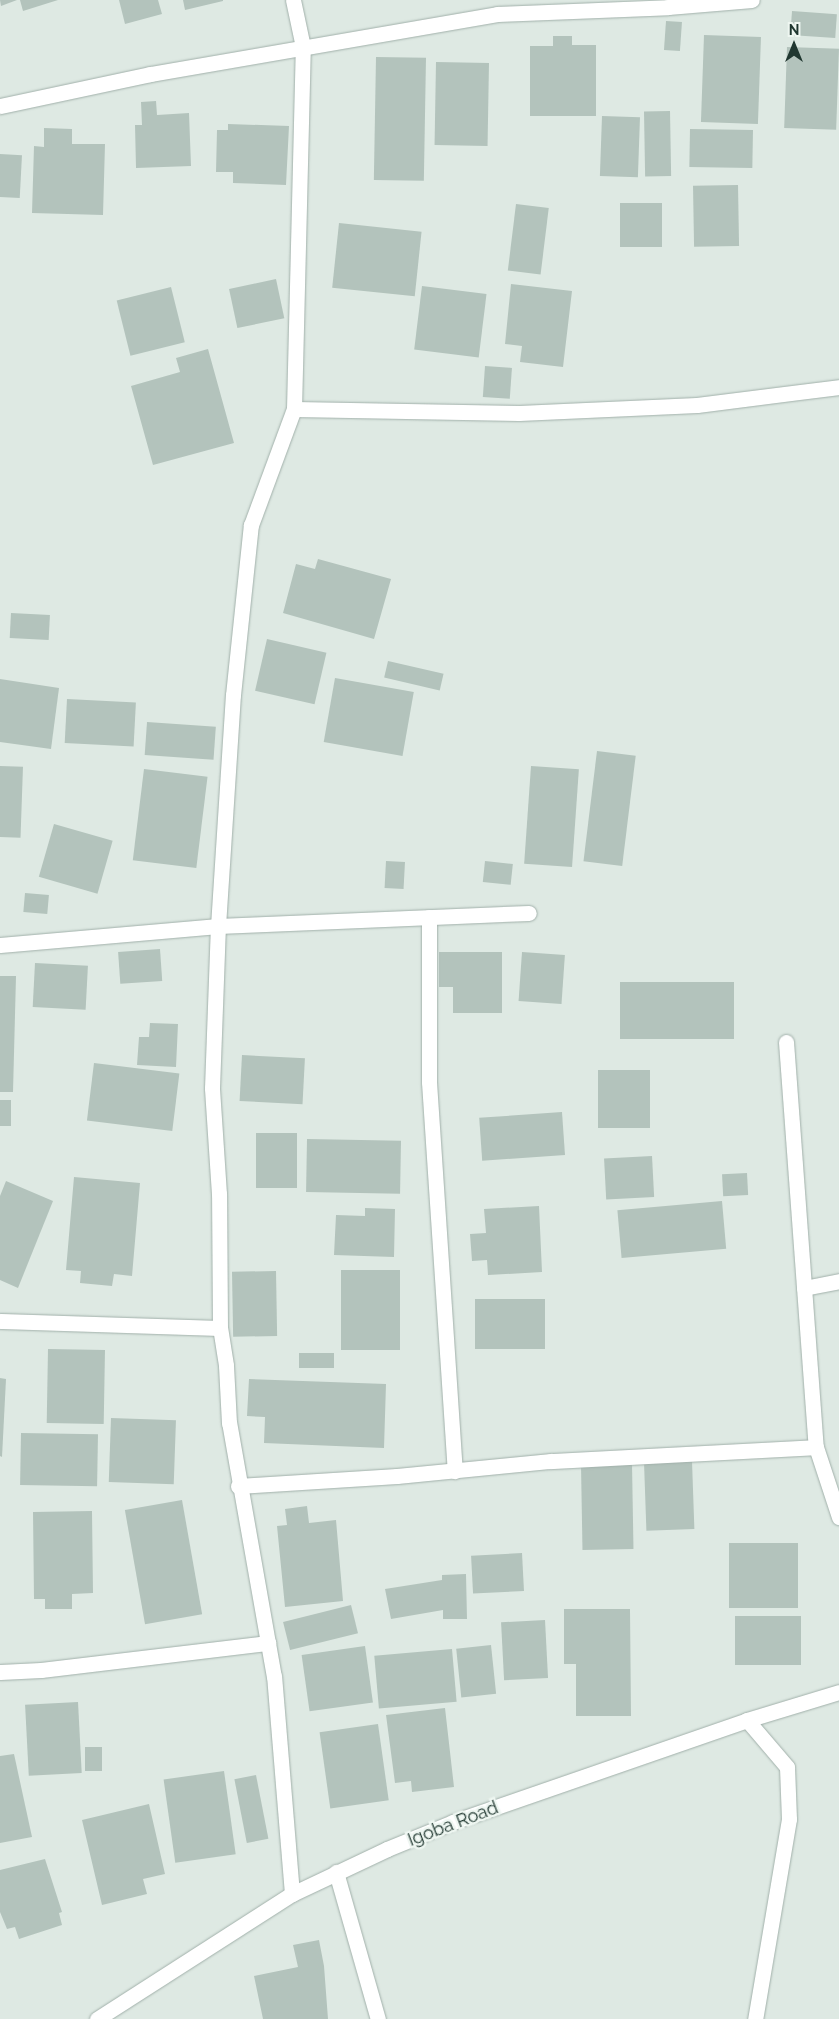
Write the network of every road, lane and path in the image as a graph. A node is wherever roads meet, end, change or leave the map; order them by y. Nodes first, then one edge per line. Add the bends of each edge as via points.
1 (293, 0) edge
2 (752, 0) edge
3 (303, 47) junction
4 (0, 106) edge
5 (839, 387) edge
6 (294, 410) junction
7 (529, 913) dead end
8 (429, 917) junction
9 (218, 926) junction
10 (0, 945) edge
11 (786, 1042) dead end
12 (839, 1281) edge
13 (804, 1288) junction
14 (0, 1321) edge
15 (220, 1328) junction
16 (816, 1447) junction
17 (455, 1471) junction
18 (238, 1486) junction
19 (839, 1517) edge
20 (268, 1643) junction
21 (0, 1672) edge
22 (839, 1692) edge
23 (747, 1720) junction
24 (336, 1872) junction
25 (292, 1894) junction
26 (97, 2019) edge
27 (378, 2019) edge
28 (755, 2019) edge

1 - 3 street
2 - 3 street via 497,14
3 - 4 street via 150,74
3 - 6 street
5 - 6 street via 697,405 519,413
6 - 9 street via 251,525 233,695
7 - 8 street
8 - 9 street
8 - 17 street via 429,1082
9 - 10 street
9 - 15 street via 212,1088 219,1194
11 - 13 street
12 - 13 street
13 - 16 street
14 - 15 street
15 - 18 street via 226,1365 228,1423
16 - 17 street via 552,1461
16 - 19 street
17 - 18 street
18 - 20 street
20 - 21 street
20 - 25 street via 274,1678
22 - 23 street, Igoba Road
23 - 24 street, Igoba Road via 453,1822
23 - 28 street via 787,1767 789,1819
24 - 25 street, Igoba Road
24 - 27 street
25 - 26 street, Igoba Road

